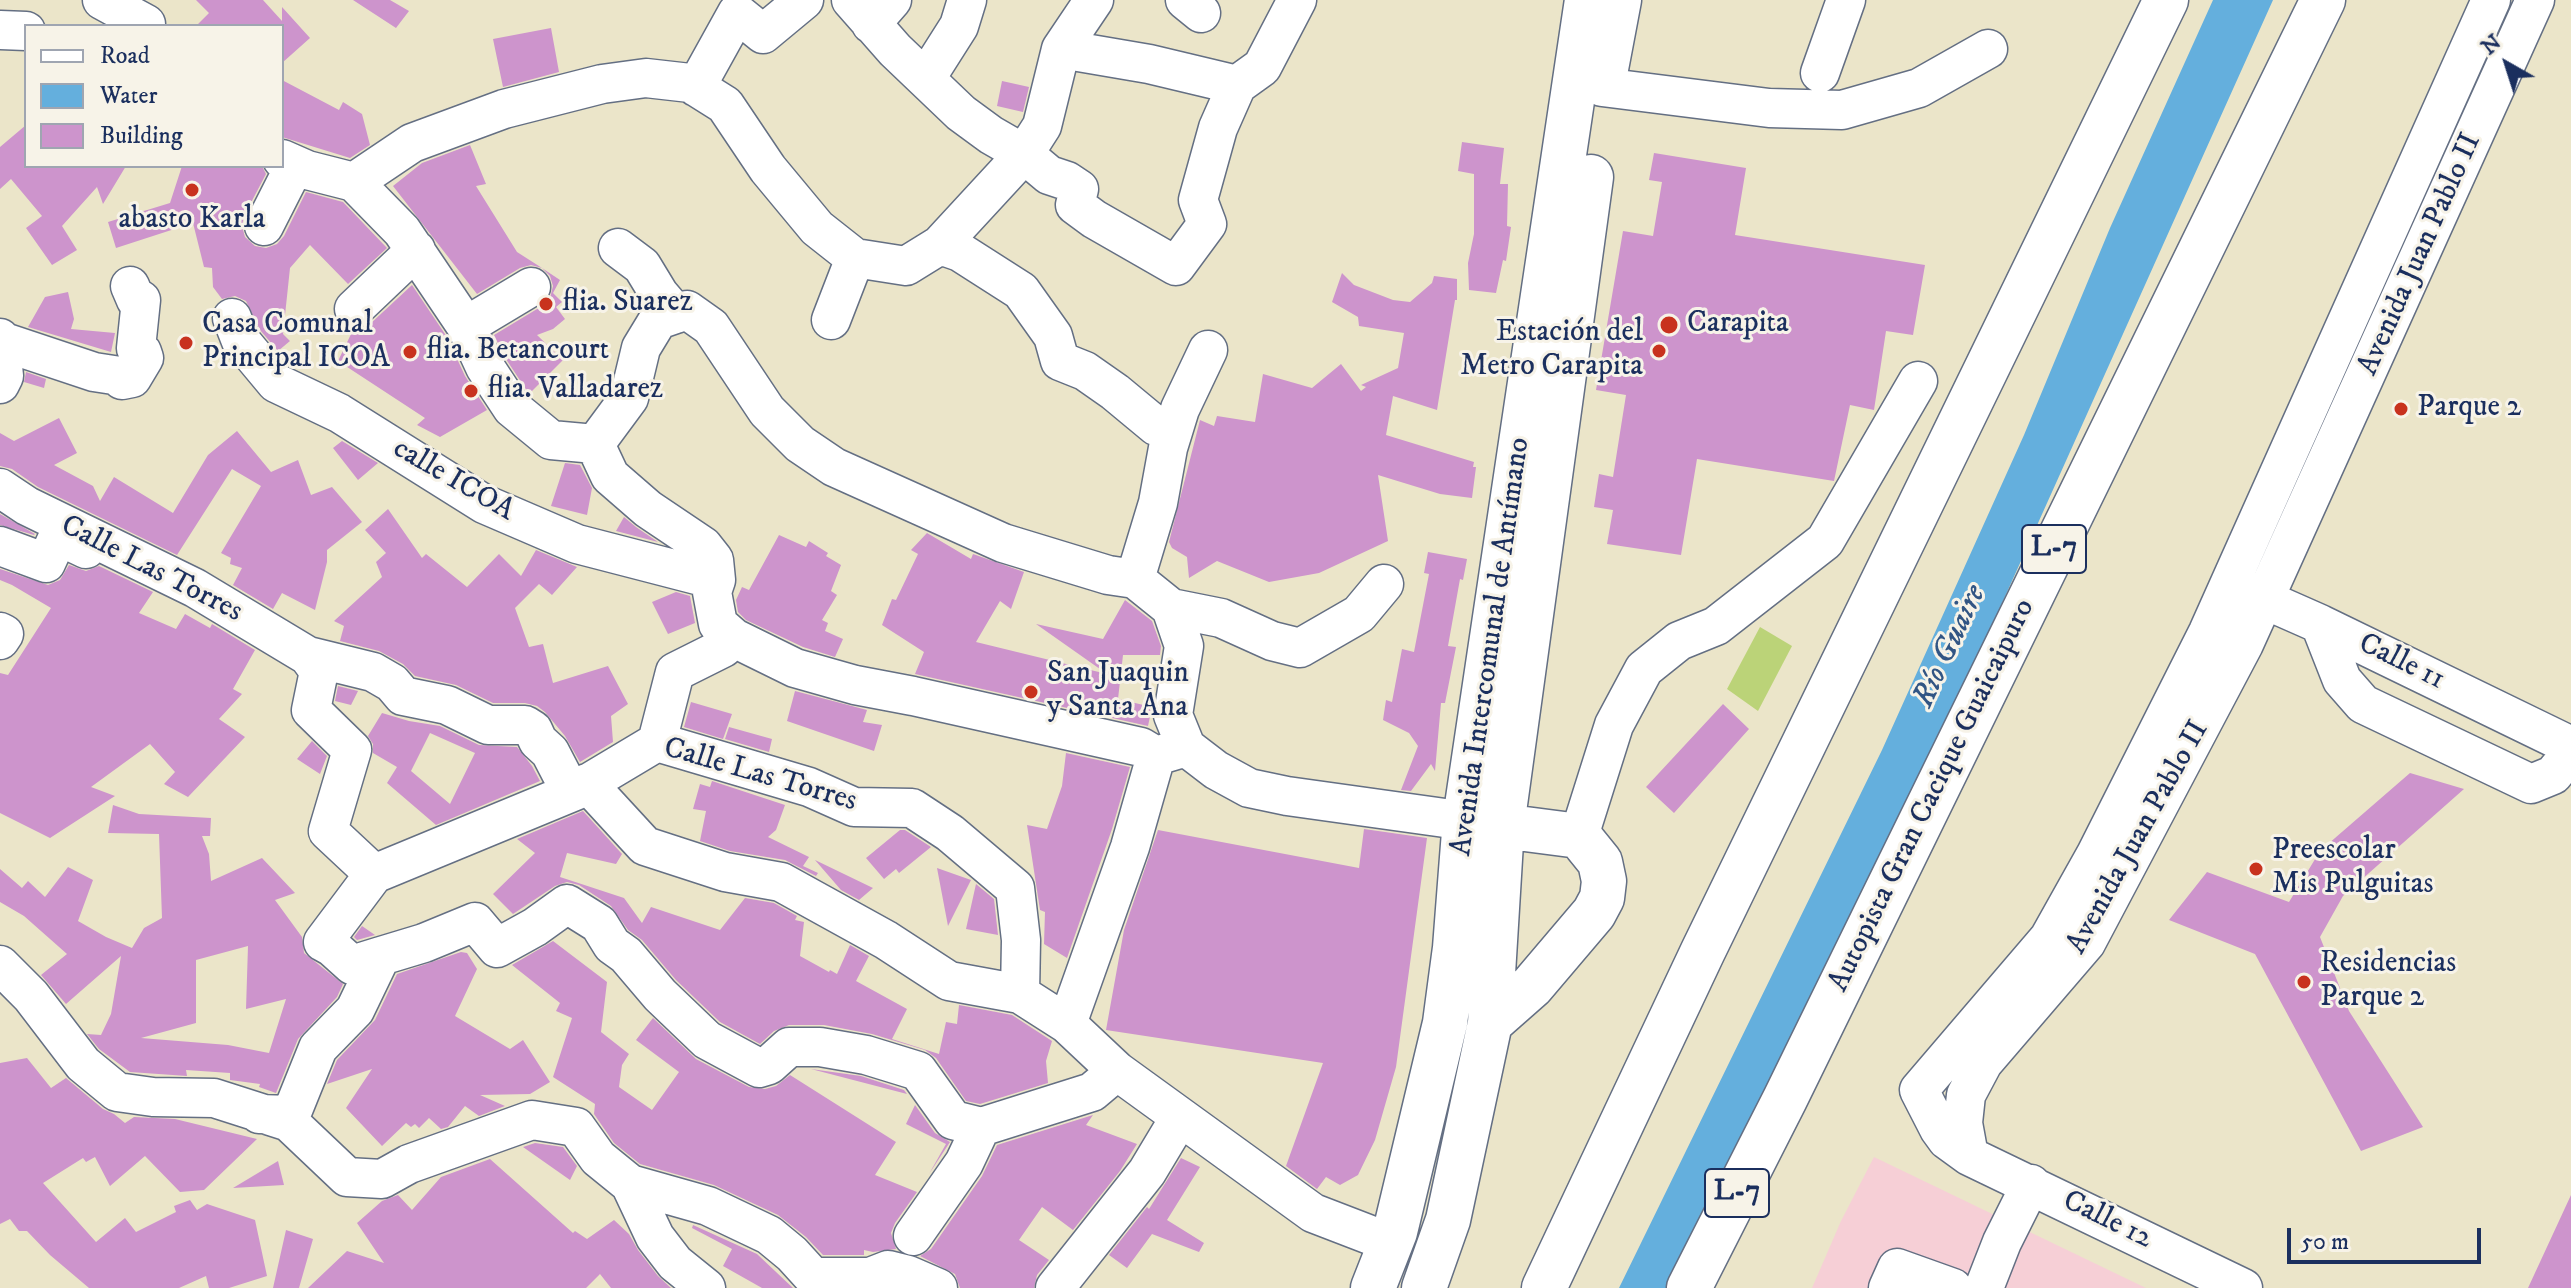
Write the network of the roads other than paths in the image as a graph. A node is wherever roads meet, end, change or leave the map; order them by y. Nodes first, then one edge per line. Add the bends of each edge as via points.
1 (102, 0) edge
2 (804, 0) edge
3 (967, 0) edge
4 (1094, 0) edge
5 (1297, 0) edge
6 (1587, 0) edge
7 (1619, 0) edge
8 (1846, 0) edge
9 (2166, 0) edge
10 (2323, 0) edge
11 (2491, 0) edge
12 (2535, 0) edge
13 (871, 8) edge
14 (134, 24) edge
15 (0, 30) edge
16 (24, 31) edge
17 (1061, 49) junction
18 (1988, 49) dead end
19 (1820, 73) dead end
20 (926, 78) junction
21 (1237, 85) junction
22 (696, 87) junction
23 (1602, 87) junction
24 (1024, 154) junction
25 (288, 162) edge
26 (354, 182) junction
27 (264, 226) dead end
28 (940, 245) junction
29 (618, 248) dead end
30 (416, 250) junction
31 (855, 258) junction
32 (130, 286) dead end
33 (531, 287) dead end
34 (354, 309) dead end
35 (676, 314) junction
36 (232, 318) dead end
37 (831, 320) dead end
38 (466, 326) junction
39 (0, 339) edge
40 (1208, 350) dead end
41 (1918, 381) dead end
42 (0, 384) edge
43 (1173, 432) junction
44 (595, 444) junction
45 (0, 488) edge
46 (93, 539) junction
47 (0, 546) edge
48 (1135, 579) junction
49 (716, 580) junction
50 (1384, 584) dead end
51 (2230, 584) junction
52 (2265, 600) junction
53 (1171, 608) junction
54 (2320, 624) junction
55 (0, 632) edge
56 (734, 638) junction
57 (0, 640) edge
58 (308, 656) junction
59 (657, 742) junction
60 (2571, 746) edge
61 (1171, 752) junction
62 (2571, 753) edge
63 (581, 787) junction
64 (1484, 822) junction
65 (1579, 836) junction
66 (374, 874) junction
67 (381, 956) junction
68 (0, 965) edge
69 (1020, 994) junction
70 (1490, 1023) junction
71 (1067, 1024) junction
72 (1117, 1071) junction
73 (259, 1114) junction
74 (1180, 1117) junction
75 (981, 1127) junction
76 (1969, 1156) junction
77 (630, 1184) junction
78 (2031, 1184) junction
79 (913, 1236) dead end
80 (1391, 1243) junction
81 (706, 1288) edge
82 (938, 1288) edge
83 (1055, 1288) edge
84 (1373, 1288) edge
85 (1424, 1288) edge
86 (1544, 1288) edge
87 (1689, 1288) edge
88 (1888, 1288) edge
89 (1953, 1288) edge
90 (1984, 1288) edge
91 (2243, 1288) edge

1 - 14 street
2 - 22 street via 763,34 737,13
3 - 20 street via 959,26
4 - 17 street
5 - 21 street via 1262,67
6 - 64 main road, Avenida Intercomunal de Antímano
7 - 23 main road, Avenida Intercomunal de Antímano
8 - 19 street
9 - 86 main road
10 - 87 main road, Autopista Gran Cacique Guaicaipuro / L-7
11 - 51 street, Avenida Juan Pablo II
12 - 52 street, Avenida Juan Pablo II
13 - 20 street
15 - 16 street
17 - 21 street
17 - 24 street via 1042,126
18 - 23 street via 1919,88 1842,110 1769,108
20 - 24 street via 961,113
21 - 24 street via 1218,128 1198,200 1207,224 1176,266 1084,212 1075,205 1079,189 1049,175
22 - 26 street via 646,78 504,109 412,143
22 - 31 street via 725,105 817,228
23 - 64 main road, Avenida Intercomunal de Antímano
24 - 28 street
25 - 26 street
25 - 27 street
26 - 30 street
28 - 31 street via 906,266
28 - 43 street via 1021,291 1053,336 1060,361 1085,371 1156,426
29 - 35 street via 642,266
30 - 34 street
30 - 38 street
31 - 37 street
32 - 39 street via 141,300 136,348 144,358 132,378 94,372
33 - 38 street
35 - 44 street via 658,320 641,348 629,398
35 - 48 street via 687,310 711,327 778,399 800,444 834,467 1003,543
36 - 49 street, calle ICOA via 241,341 276,383 339,413 484,504 577,544
38 - 44 street via 512,408 551,440
39 - 42 street
40 - 43 street
41 - 65 street via 1825,541 1716,626 1679,641 1644,669 1614,725
43 - 48 street
44 - 49 street via 610,476 703,546 714,560
45 - 46 street, Calle Las Torres
46 - 47 street via 86,549 57,539 46,563
46 - 58 street, Calle Las Torres via 195,588
48 - 53 street
49 - 56 street via 712,592 718,624
50 - 53 street via 1359,614 1300,648 1221,618
51 - 52 street, Calle 11
51 - 76 street, Avenida Juan Pablo II via 2049,938 1919,1090 1947,1140
52 - 54 street, Calle 11
52 - 76 street, Avenida Juan Pablo II via 2086,943 1983,1063 1966,1095 1963,1123
53 - 61 street via 1184,646
54 - 60 street, Calle 11
54 - 62 street via 2342,680 2363,704 2531,784 2553,775
55 - 57 street
56 - 59 street via 675,672
56 - 61 street via 795,668 855,685
58 - 63 street, Calle Las Torres via 373,672 403,696 447,705 488,725 525,725 550,752 564,779
58 - 66 street via 319,671 311,710 352,750 328,831
59 - 63 street, Calle Las Torres
59 - 69 street, Calle Las Torres via 809,787 854,807 912,808 950,833 1015,888
61 - 64 street via 1249,788
61 - 71 street via 1130,847
63 - 66 street, Calle Las Torres
63 - 69 street via 645,846 725,872 781,882 949,981
64 - 65 main road
64 - 70 main road, Avenida Intercomunal de Antímano
64 - 80 main road, Avenida Intercomunal de Antímano via 1423,1123
65 - 70 main road via 1600,862 1602,898 1532,986
66 - 67 street via 323,942 352,965
67 - 73 street via 355,1010 318,1048 291,1115
67 - 75 street via 475,922 497,948 567,904 599,924 612,945 707,1040 759,1068 789,1047 820,1047 918,1071 953,1120
68 - 73 street via 83,1064 117,1092 214,1098
69 - 71 street
70 - 85 main road, Avenida Intercomunal de Antímano via 1448,1220
71 - 72 street
72 - 74 street
72 - 75 street via 1092,1092
73 - 77 street via 289,1122 347,1177 382,1179 409,1164 532,1120 576,1127 598,1158
74 - 80 street via 1313,1213
74 - 83 street via 1147,1172
75 - 79 street via 964,1163
76 - 78 street, Calle 12
77 - 81 street via 655,1237 675,1263
77 - 82 street via 708,1206 769,1235 813,1277 870,1277 888,1270
78 - 90 street
78 - 91 street, Calle 12
80 - 84 main road, Avenida Intercomunal de Antímano
88 - 89 street via 1897,1268

